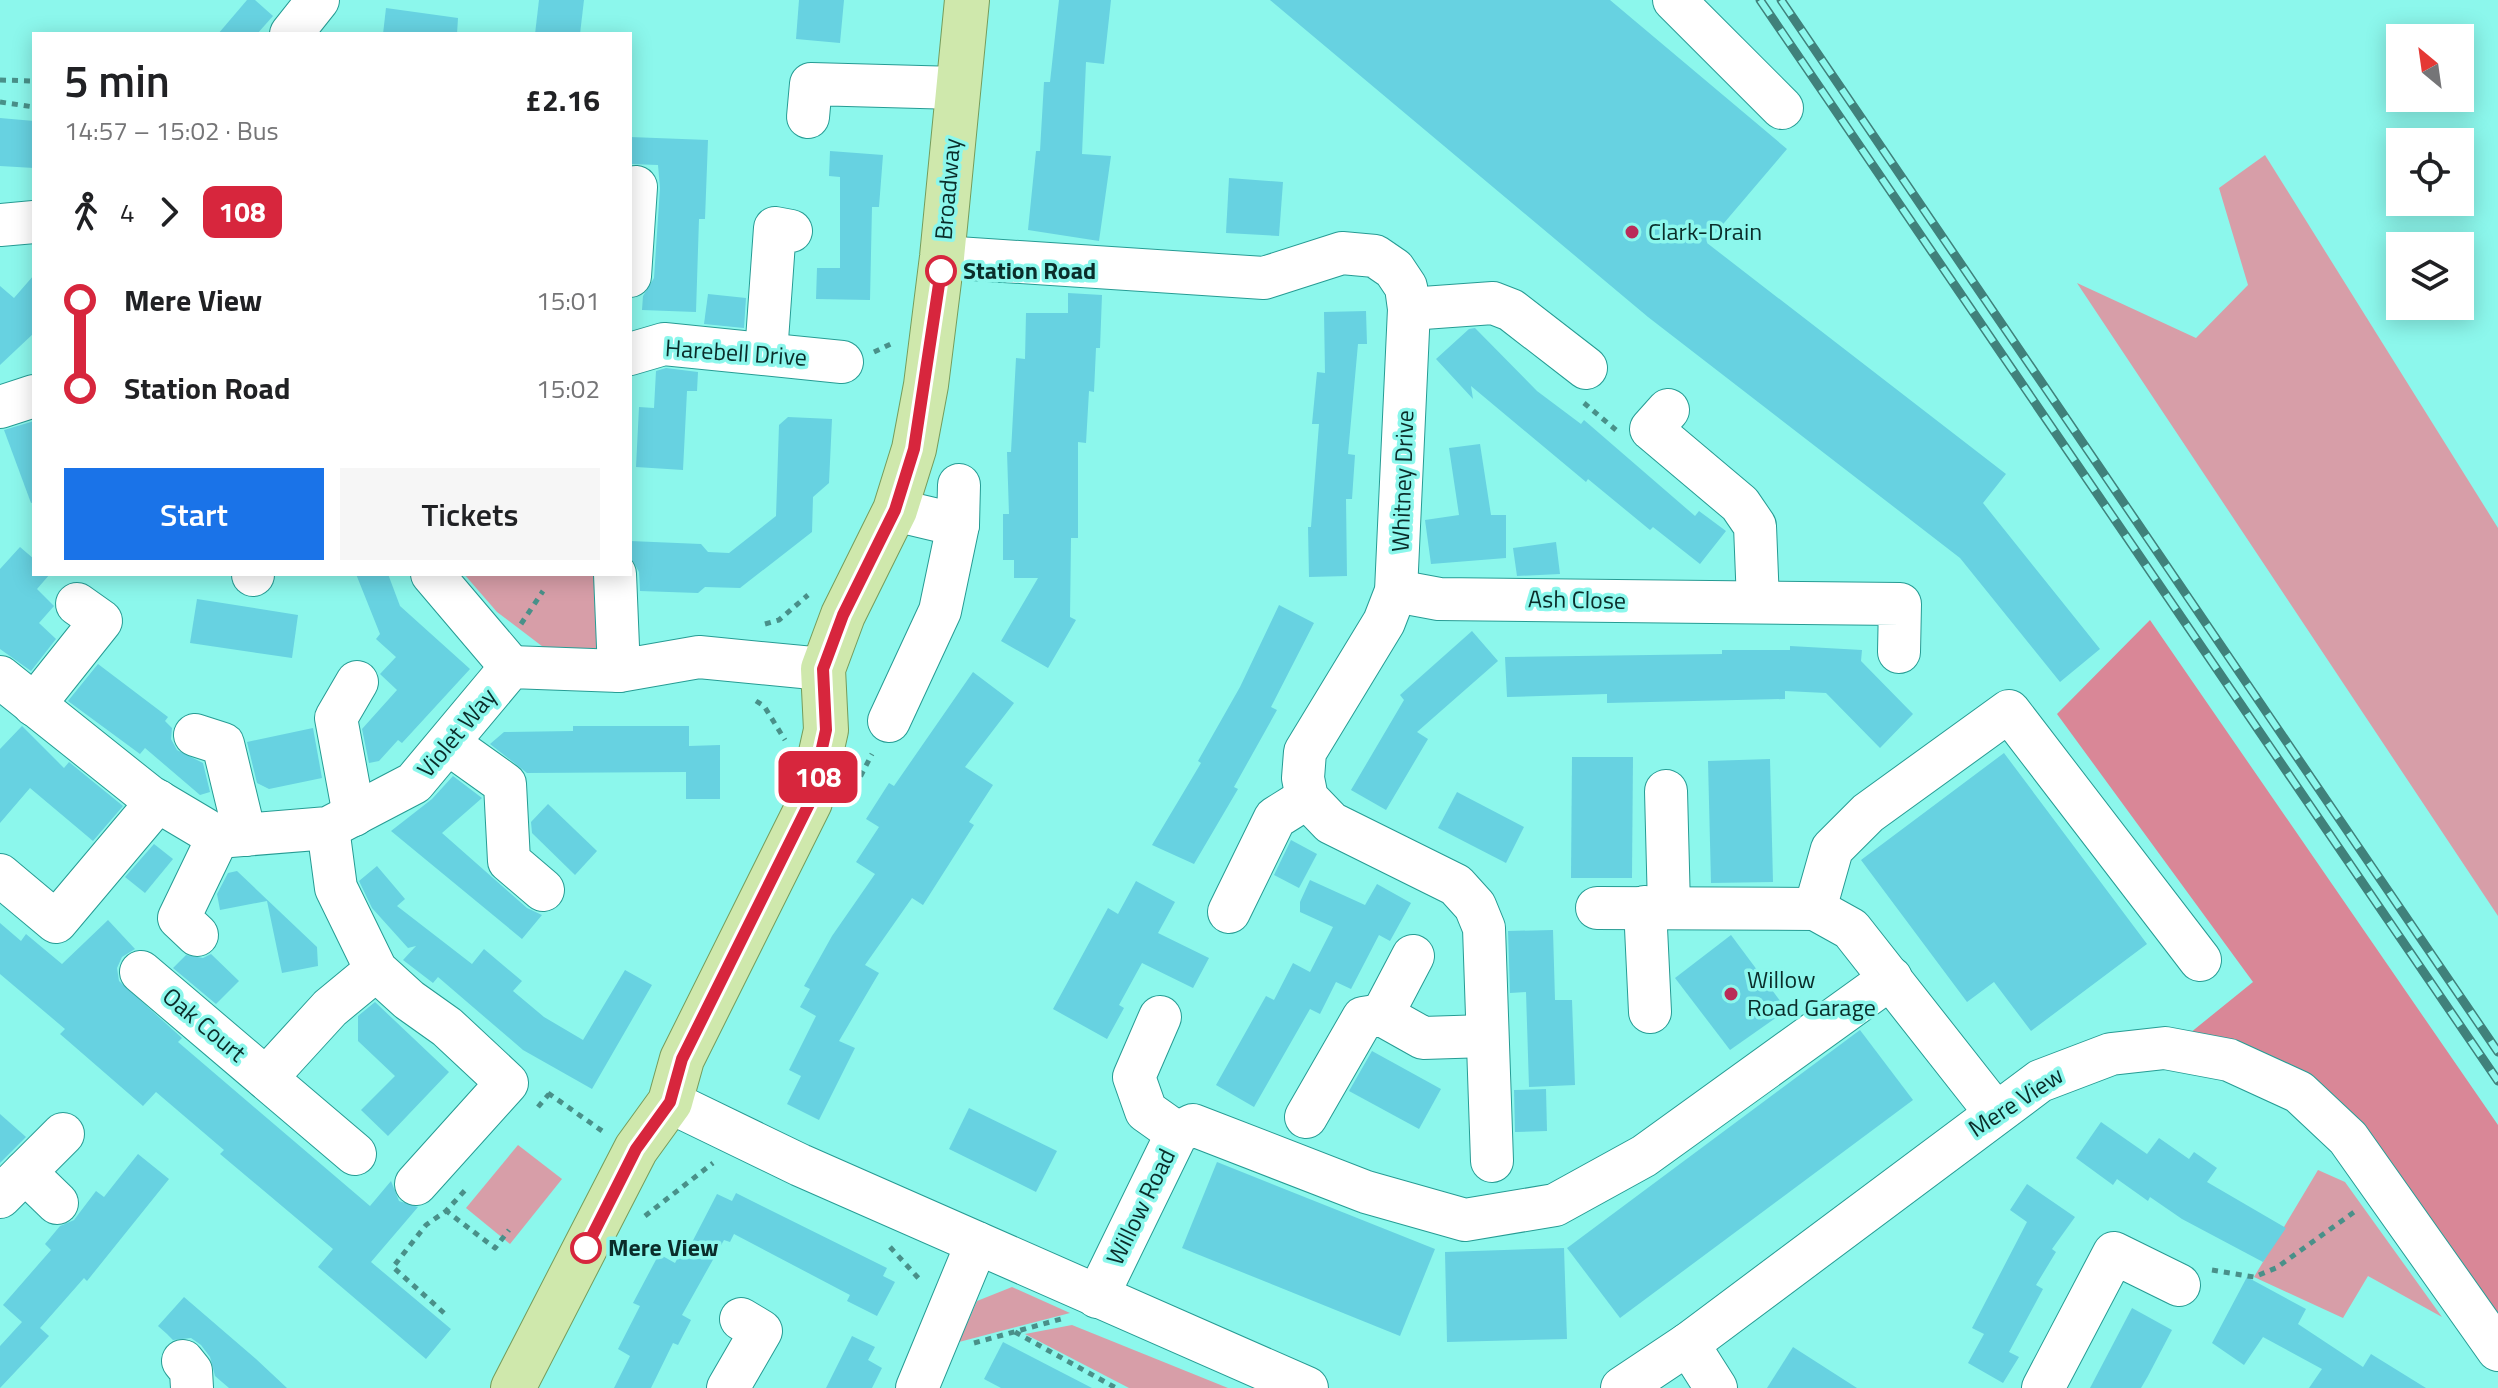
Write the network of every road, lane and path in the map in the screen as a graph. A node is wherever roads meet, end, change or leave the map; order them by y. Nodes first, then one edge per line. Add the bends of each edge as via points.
1 (318, 0) edge
2 (967, 0) edge
3 (1674, 0) edge
4 (293, 32) edge
5 (0, 80) edge
6 (32, 81) edge
7 (957, 88) junction
8 (0, 102) edge
9 (32, 107) edge
10 (1782, 108) dead end
11 (808, 117) dead end
12 (636, 187) dead end
13 (32, 222) edge
14 (0, 225) edge
15 (791, 231) dead end
16 (632, 246) edge
17 (942, 257) junction
18 (1409, 309) junction
19 (632, 353) edge
20 (766, 354) junction
21 (896, 355) dead end
22 (842, 362) joint
23 (1586, 368) dead end
24 (32, 397) edge
25 (0, 407) edge
26 (1668, 410) dead end
27 (895, 510) junction
28 (434, 576) edge
29 (615, 576) edge
30 (813, 590) dead end
31 (1396, 591) junction
32 (1758, 602) junction
33 (77, 604) dead end
34 (754, 627) dead end
35 (1899, 652) dead end
36 (511, 667) junction
37 (823, 669) junction
38 (619, 671) junction
39 (0, 677) edge
40 (357, 682) dead end
41 (34, 705) junction
42 (889, 721) dead end
43 (195, 735) dead end
44 (449, 744) junction
45 (1666, 791) dead end
46 (1307, 798) junction
47 (158, 801) junction
48 (341, 822) junction
49 (231, 836) junction
50 (0, 875) edge
51 (543, 890) dead end
52 (1674, 907) junction
53 (1597, 908) dead end
54 (1815, 909) junction
55 (1229, 912) dead end
56 (197, 935) dead end
57 (1413, 956) dead end
58 (2200, 960) dead end
59 (376, 970) junction
60 (141, 972) dead end
61 (1891, 978) junction
62 (1650, 1012) dead end
63 (1382, 1015) junction
64 (1160, 1017) dead end
65 (1486, 1036) junction
66 (266, 1078) junction
67 (507, 1083) junction
68 (670, 1102) junction
69 (1995, 1112) junction
70 (1306, 1117) dead end
71 (1185, 1129) junction
72 (63, 1134) dead end
73 (614, 1137) dead end
74 (355, 1154) dead end
75 (1492, 1161) dead end
76 (714, 1163) dead end
77 (12, 1184) edge
78 (2385, 1189) junction
79 (431, 1198) junction
80 (57, 1203) dead end
81 (641, 1219) dead end
82 (509, 1230) dead end
83 (977, 1243) junction
84 (2179, 1285) joint
85 (1086, 1306) junction
86 (444, 1313) dead end
87 (761, 1328) dead end
88 (1014, 1332) junction
89 (1688, 1344) junction
90 (2498, 1350) edge
91 (924, 1371) edge
92 (513, 1388) edge
93 (728, 1388) edge
94 (1116, 1388) edge
95 (1307, 1388) edge
96 (1622, 1388) edge
97 (1716, 1388) edge
98 (2043, 1388) edge

1 - 4 street
2 - 7 main road, Broadway
3 - 10 street
5 - 6 path
7 - 11 street via 811,84
7 - 17 main road, Broadway
8 - 9 path
12 - 16 street
13 - 14 street
15 - 20 street via 775,228
17 - 18 street, Whitney Drive via 1264,278 1342,253 1375,256 1394,269 1406,287
17 - 27 main road, Broadway via 924,398
18 - 23 street via 1493,303 1530,323
18 - 31 street, Whitney Drive
19 - 20 street, Harebell Drive via 664,344
20 - 22 street, Harebell Drive
21 - 22 path via 897,338 892,346
24 - 25 street
26 - 32 street via 1651,429 1740,504 1758,537
27 - 37 main road, Broadway via 843,615
27 - 42 street via 959,505 940,611
28 - 36 street
29 - 38 street
30 - 34 path via 779,620
31 - 32 street, Ash Close via 1439,599
31 - 46 street, Whitney Drive via 1384,622 1305,752
32 - 35 street, Ash Close via 1900,604
33 - 41 street via 101,621
36 - 38 street, Violet Way
36 - 44 street, Violet Way
37 - 38 street, Violet Way via 699,657
37 - 68 main road, Broadway via 826,730 810,802 682,1059
39 - 41 street
40 - 48 street via 336,718
41 - 47 street
43 - 49 street via 223,744
44 - 48 street, Violet Way via 414,783
44 - 51 street via 505,784 509,861
45 - 52 street
46 - 55 street via 1275,818
46 - 65 street via 1331,823 1456,885 1475,906 1484,928
47 - 49 street
47 - 50 street via 56,922
48 - 49 street, Violet Way
48 - 59 street via 336,888
49 - 56 street via 179,918
52 - 53 street
52 - 54 street
52 - 62 street
54 - 58 street via 1832,849 1868,813 2009,711
54 - 61 street via 1851,929
57 - 63 street
59 - 66 street, Oak Court via 330,1008
59 - 67 street
60 - 66 street, Oak Court
61 - 69 street
61 - 71 street via 1644,1156 1555,1205 1465,1220
63 - 65 street via 1423,1038
63 - 70 street via 1363,1018
64 - 71 street via 1134,1077 1146,1111
65 - 75 street
66 - 74 street, Oak Court
67 - 73 path via 517,1069
67 - 79 street
68 - 83 street
68 - 92 main road, Broadway via 636,1149
69 - 78 street, Mere View via 2040,1081 2111,1054 2165,1048 2229,1060 2299,1092 2348,1138
69 - 89 street, Mere View
71 - 85 street, Willow Road
72 - 77 street
76 - 81 path
77 - 80 street
78 - 84 path via 2276,1268 2254,1277 2212,1270
78 - 90 street, Mere View
79 - 82 path via 495,1248
79 - 86 path via 426,1225 393,1267
83 - 85 street
83 - 91 street
84 - 98 street via 2114,1253
85 - 88 path
85 - 95 street
87 - 93 street
88 - 91 path
88 - 94 path
89 - 96 street, Mere View
89 - 97 street

